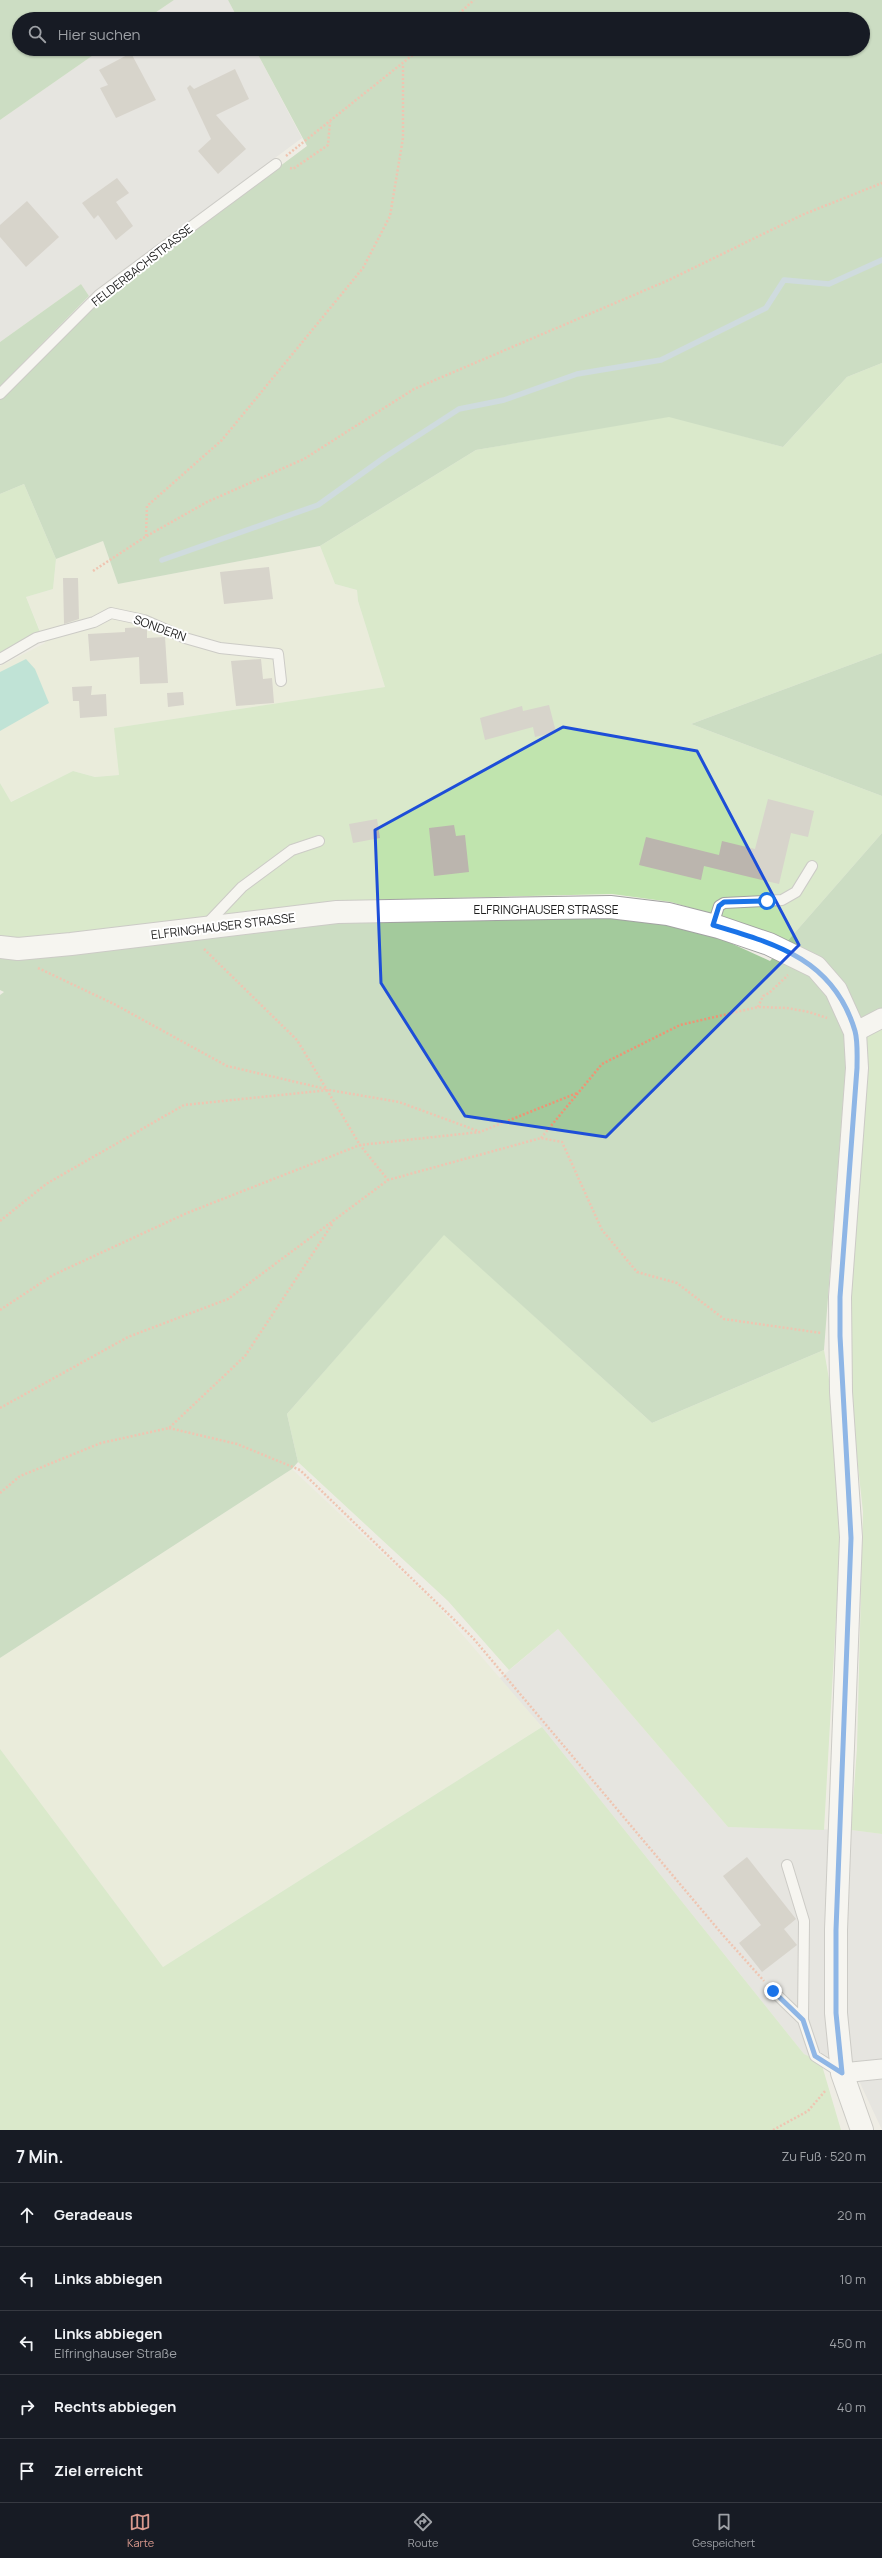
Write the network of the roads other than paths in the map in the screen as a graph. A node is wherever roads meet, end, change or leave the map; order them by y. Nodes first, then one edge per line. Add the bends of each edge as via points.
1 (276, 164) road end
2 (0, 394) edge
3 (0, 659) edge
4 (281, 680) dead end
5 (319, 841) dead end
6 (812, 866) dead end
7 (713, 925) junction
8 (194, 929) junction
9 (9, 948) edge
10 (882, 1018) edge
11 (856, 1032) junction
12 (787, 1865) dead end
13 (773, 1991) road end
14 (803, 2020) junction
15 (882, 2069) edge
16 (842, 2073) junction
17 (862, 2130) edge

1 - 2 lane, FELDERBACHSTRASSE via 99,295
3 - 4 lane, SONDERN via 36,638 94,622 111,613 144,620 185,638 220,648 278,654
5 - 8 lane via 292,850 242,887
6 - 7 lane via 796,892 782,900 724,902 719,906
7 - 8 street, ELFRINGHAUSER STRASSE via 668,914 610,906 337,912
7 - 11 street, ELFRINGHAUSER STRASSE via 769,944 804,960 826,977 836,990
8 - 9 street, ELFRINGHAUSER STRASSE
10 - 11 street
11 - 16 street, ELFRINGHAUSER STRASSE via 857,1068 840,1336 851,1538 836,1930 836,2013
12 - 14 lane via 804,1921
13 - 14 lane
14 - 16 lane via 815,2056
15 - 16 street
16 - 17 street, ELFRINGHAUSER STRASSE

